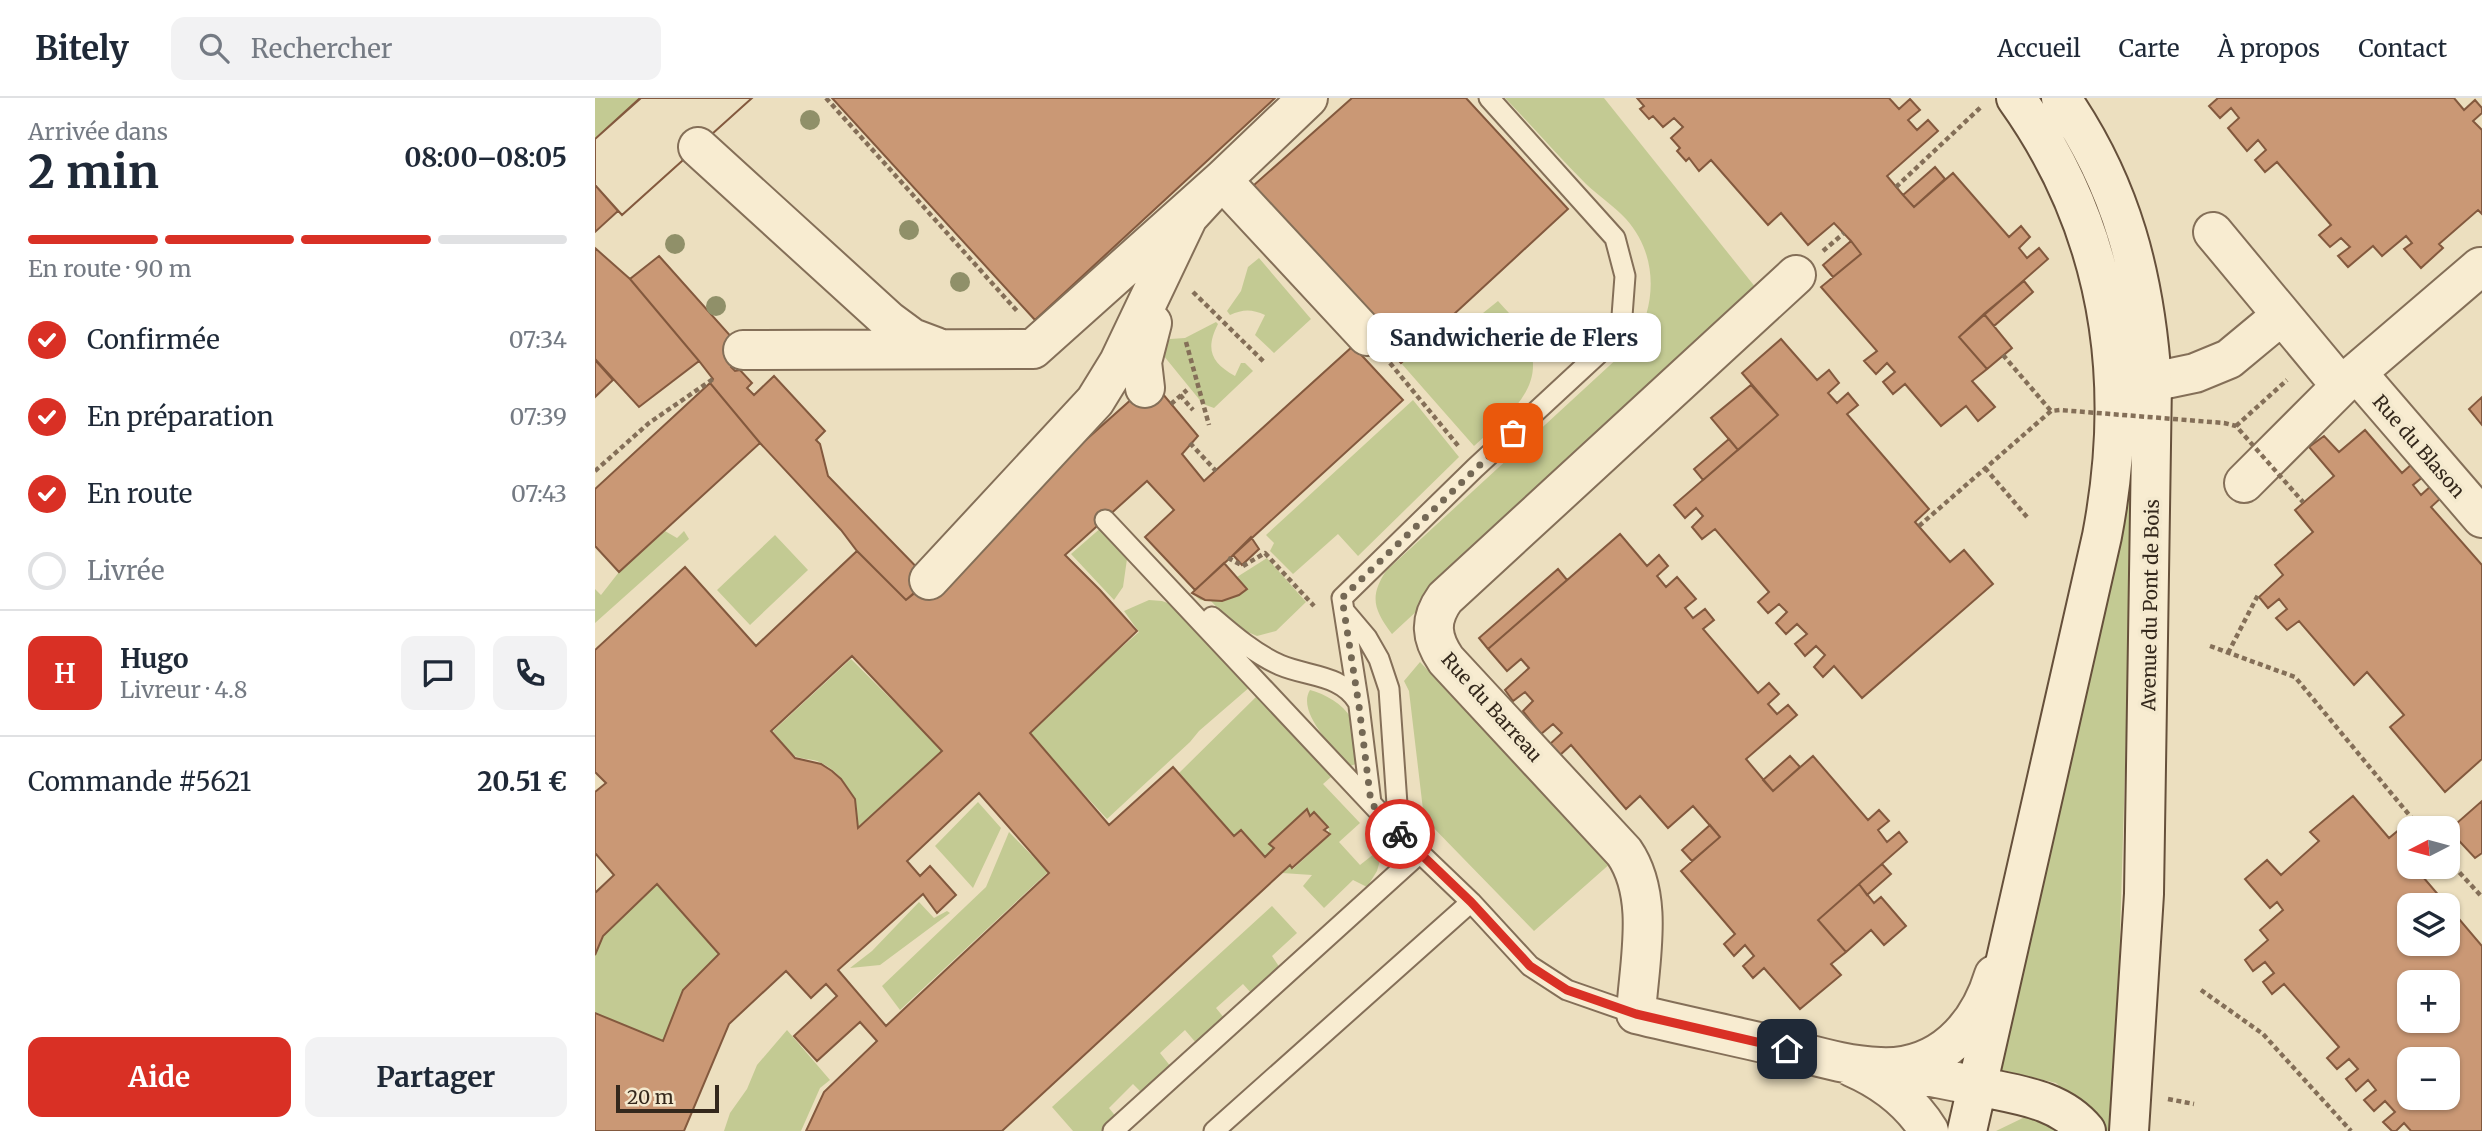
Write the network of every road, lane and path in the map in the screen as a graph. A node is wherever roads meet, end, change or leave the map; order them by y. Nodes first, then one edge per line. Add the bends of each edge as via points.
1 (826, 98) edge
2 (1308, 98) edge
3 (1489, 98) edge
4 (2061, 98) edge
5 (2001, 100) edge
6 (698, 147) dead end
7 (1234, 169) junction
8 (1896, 187) dead end
9 (1158, 206) dead end
10 (2213, 232) dead end
11 (1165, 266) junction
12 (2480, 267) edge
13 (1797, 275) dead end
14 (2282, 315) junction
15 (1221, 317) dead end
16 (1367, 336) dead end
17 (1185, 338) dead end
18 (1043, 341) junction
19 (942, 349) junction
20 (743, 350) dead end
21 (2003, 355) dead end
22 (1265, 363) dead end
23 (713, 379) dead end
24 (2349, 379) junction
25 (2152, 382) junction
26 (2285, 382) dead end
27 (1187, 390) dead end
28 (1417, 395) dead end
29 (1158, 396) joint
30 (2050, 411) junction
31 (1209, 425) dead end
32 (2236, 426) junction
33 (1190, 443) dead end
34 (1475, 468) junction
35 (1985, 468) junction
36 (595, 471) edge
37 (1216, 471) dead end
38 (2243, 483) dead end
39 (2303, 502) dead end
40 (2027, 517) dead end
41 (2482, 518) edge
42 (1919, 526) dead end
43 (1228, 558) dead end
44 (929, 580) dead end
45 (2259, 593) dead end
46 (1314, 606) dead end
47 (1344, 611) junction
48 (2210, 646) dead end
49 (2228, 653) junction
50 (1359, 706) junction
51 (1371, 803) junction
52 (2410, 816) edge
53 (2038, 820) junction
54 (1399, 833) junction
55 (1421, 852) junction
56 (2461, 874) edge
57 (2482, 897) edge
58 (1471, 902) junction
59 (2201, 990) dead end
60 (1636, 1014) junction
61 (1837, 1060) junction
62 (1880, 1067) junction
63 (1977, 1086) junction
64 (2162, 1098) dead end
65 (2195, 1104) dead end
66 (1113, 1131) edge
67 (1214, 1131) edge
68 (1929, 1131) edge
69 (1967, 1131) edge
70 (2086, 1131) edge
71 (2129, 1131) edge
72 (2351, 1131) edge

1 - 18 path
2 - 7 street
3 - 34 lane via 1615,238 1625,276 1622,316 1608,344
4 - 25 street, Avenue du Pont de Bois via 2099,159 2122,216 2146,315
5 - 8 path
5 - 53 street via 2052,156 2067,186 2094,260 2111,328 2116,401 2105,523
6 - 19 street via 889,321 912,338
7 - 9 street via 1176,209
7 - 11 street via 1188,217
7 - 16 street
7 - 18 street
10 - 14 street, Rue du Blason
11 - 29 street via 1142,362
11 - 44 street via 1095,401
12 - 24 street
13 - 60 street, Rue du Barreau via 1445,598 1433,621 1432,631 1446,660 1634,867 1643,907
14 - 24 street, Rue du Blason
14 - 25 street via 2215,367
15 - 22 path
17 - 31 path
18 - 19 street via 1033,349
19 - 20 street
21 - 30 path
23 - 36 path via 649,423
24 - 38 street
24 - 41 street, Rue du Blason
25 - 71 street, Avenue du Pont de Bois via 2144,894
26 - 32 path
27 - 29 path, bridge
28 - 34 path
30 - 32 path, bridge
30 - 35 path, bridge
32 - 39 path, bridge
33 - 37 path
34 - 47 lane via 1342,598
35 - 40 path
35 - 42 path, bridge
43 - 46 path via 1243,566 1265,553
45 - 49 path
47 - 50 lane
47 - 54 lane via 1367,638 1389,689
48 - 49 path
49 - 52 path via 2295,677
50 - 51 lane
50 - 51 lane via 1341,684 1281,666 1248,647 1201,608 1110,515
51 - 54 lane
53 - 62 street via 1989,992 1978,1015 1938,1054 1905,1066
53 - 63 street
54 - 55 lane
55 - 58 lane
55 - 66 lane
56 - 57 path
58 - 60 lane via 1546,978
58 - 67 lane
59 - 72 path via 2263,1034
60 - 61 street
61 - 62 street
61 - 68 street via 1889,1087 1916,1111
62 - 63 street
63 - 69 street
63 - 70 street via 2060,1107
64 - 65 path

